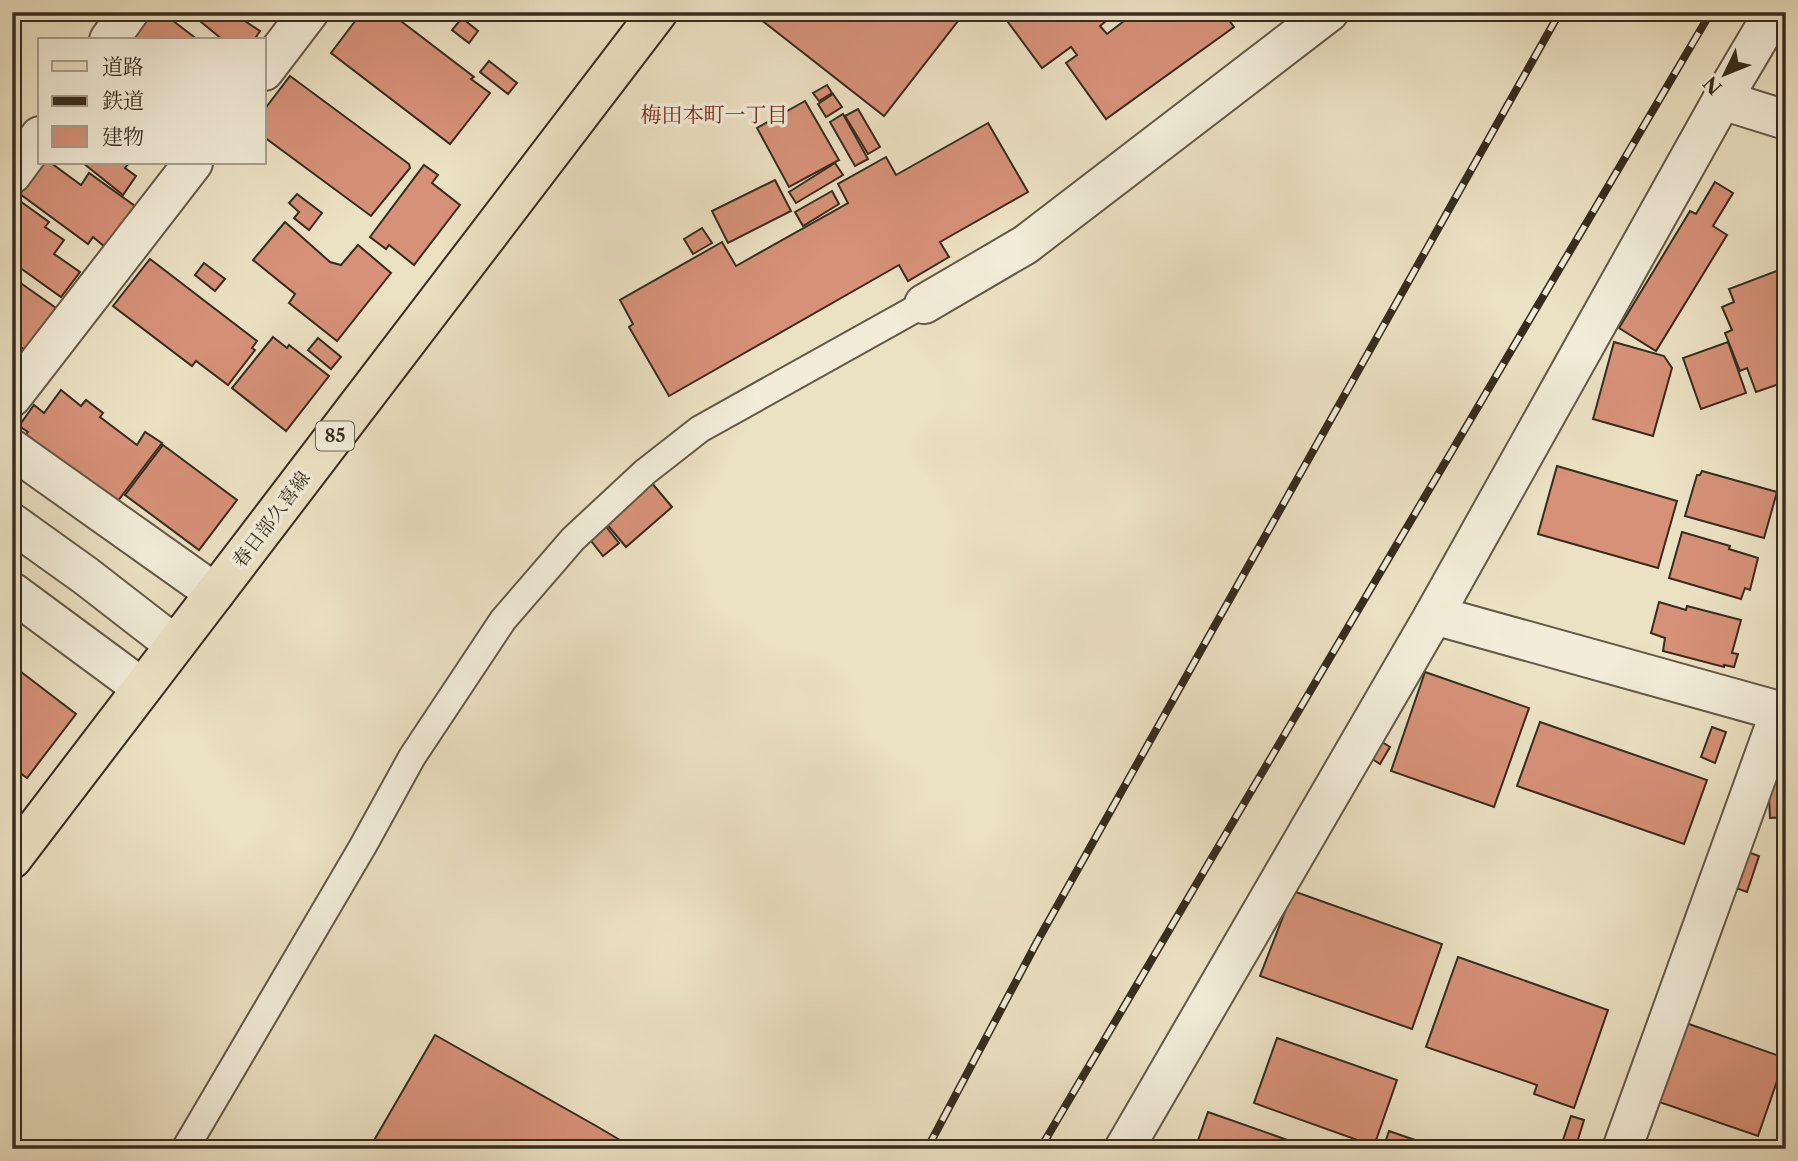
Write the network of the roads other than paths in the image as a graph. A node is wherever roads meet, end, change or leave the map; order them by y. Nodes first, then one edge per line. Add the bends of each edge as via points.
1 (129, 12) edge
2 (309, 12) edge
3 (658, 12) edge
4 (1329, 12) edge
5 (1774, 12) edge
6 (110, 38) edge
7 (266, 68) edge
8 (1722, 100) junction
9 (1786, 120) edge
10 (38, 138) edge
11 (192, 164) edge
12 (12, 174) edge
13 (923, 304) joint
14 (12, 397) edge
15 (12, 449) edge
16 (12, 523) edge
17 (12, 592) edge
18 (215, 593) junction
19 (1434, 615) junction
20 (175, 645) junction
21 (142, 688) junction
22 (1783, 713) edge
23 (12, 859) edge
24 (185, 1149) edge
25 (1124, 1149) edge
26 (1622, 1149) edge

1 - 6 street
2 - 7 street
3 - 18 main road, 春日部久喜線 / 85
4 - 13 street via 1026,245
5 - 8 street
8 - 9 street
8 - 19 street
10 - 12 street
11 - 14 street
13 - 24 lane via 700,429 645,472 573,539 503,620 412,757
15 - 18 street
16 - 20 street
17 - 21 street
18 - 20 main road, 春日部久喜線 / 85
19 - 22 street
19 - 25 street
20 - 21 main road, 春日部久喜線 / 85
21 - 23 main road, 春日部久喜線 / 85
22 - 26 street

